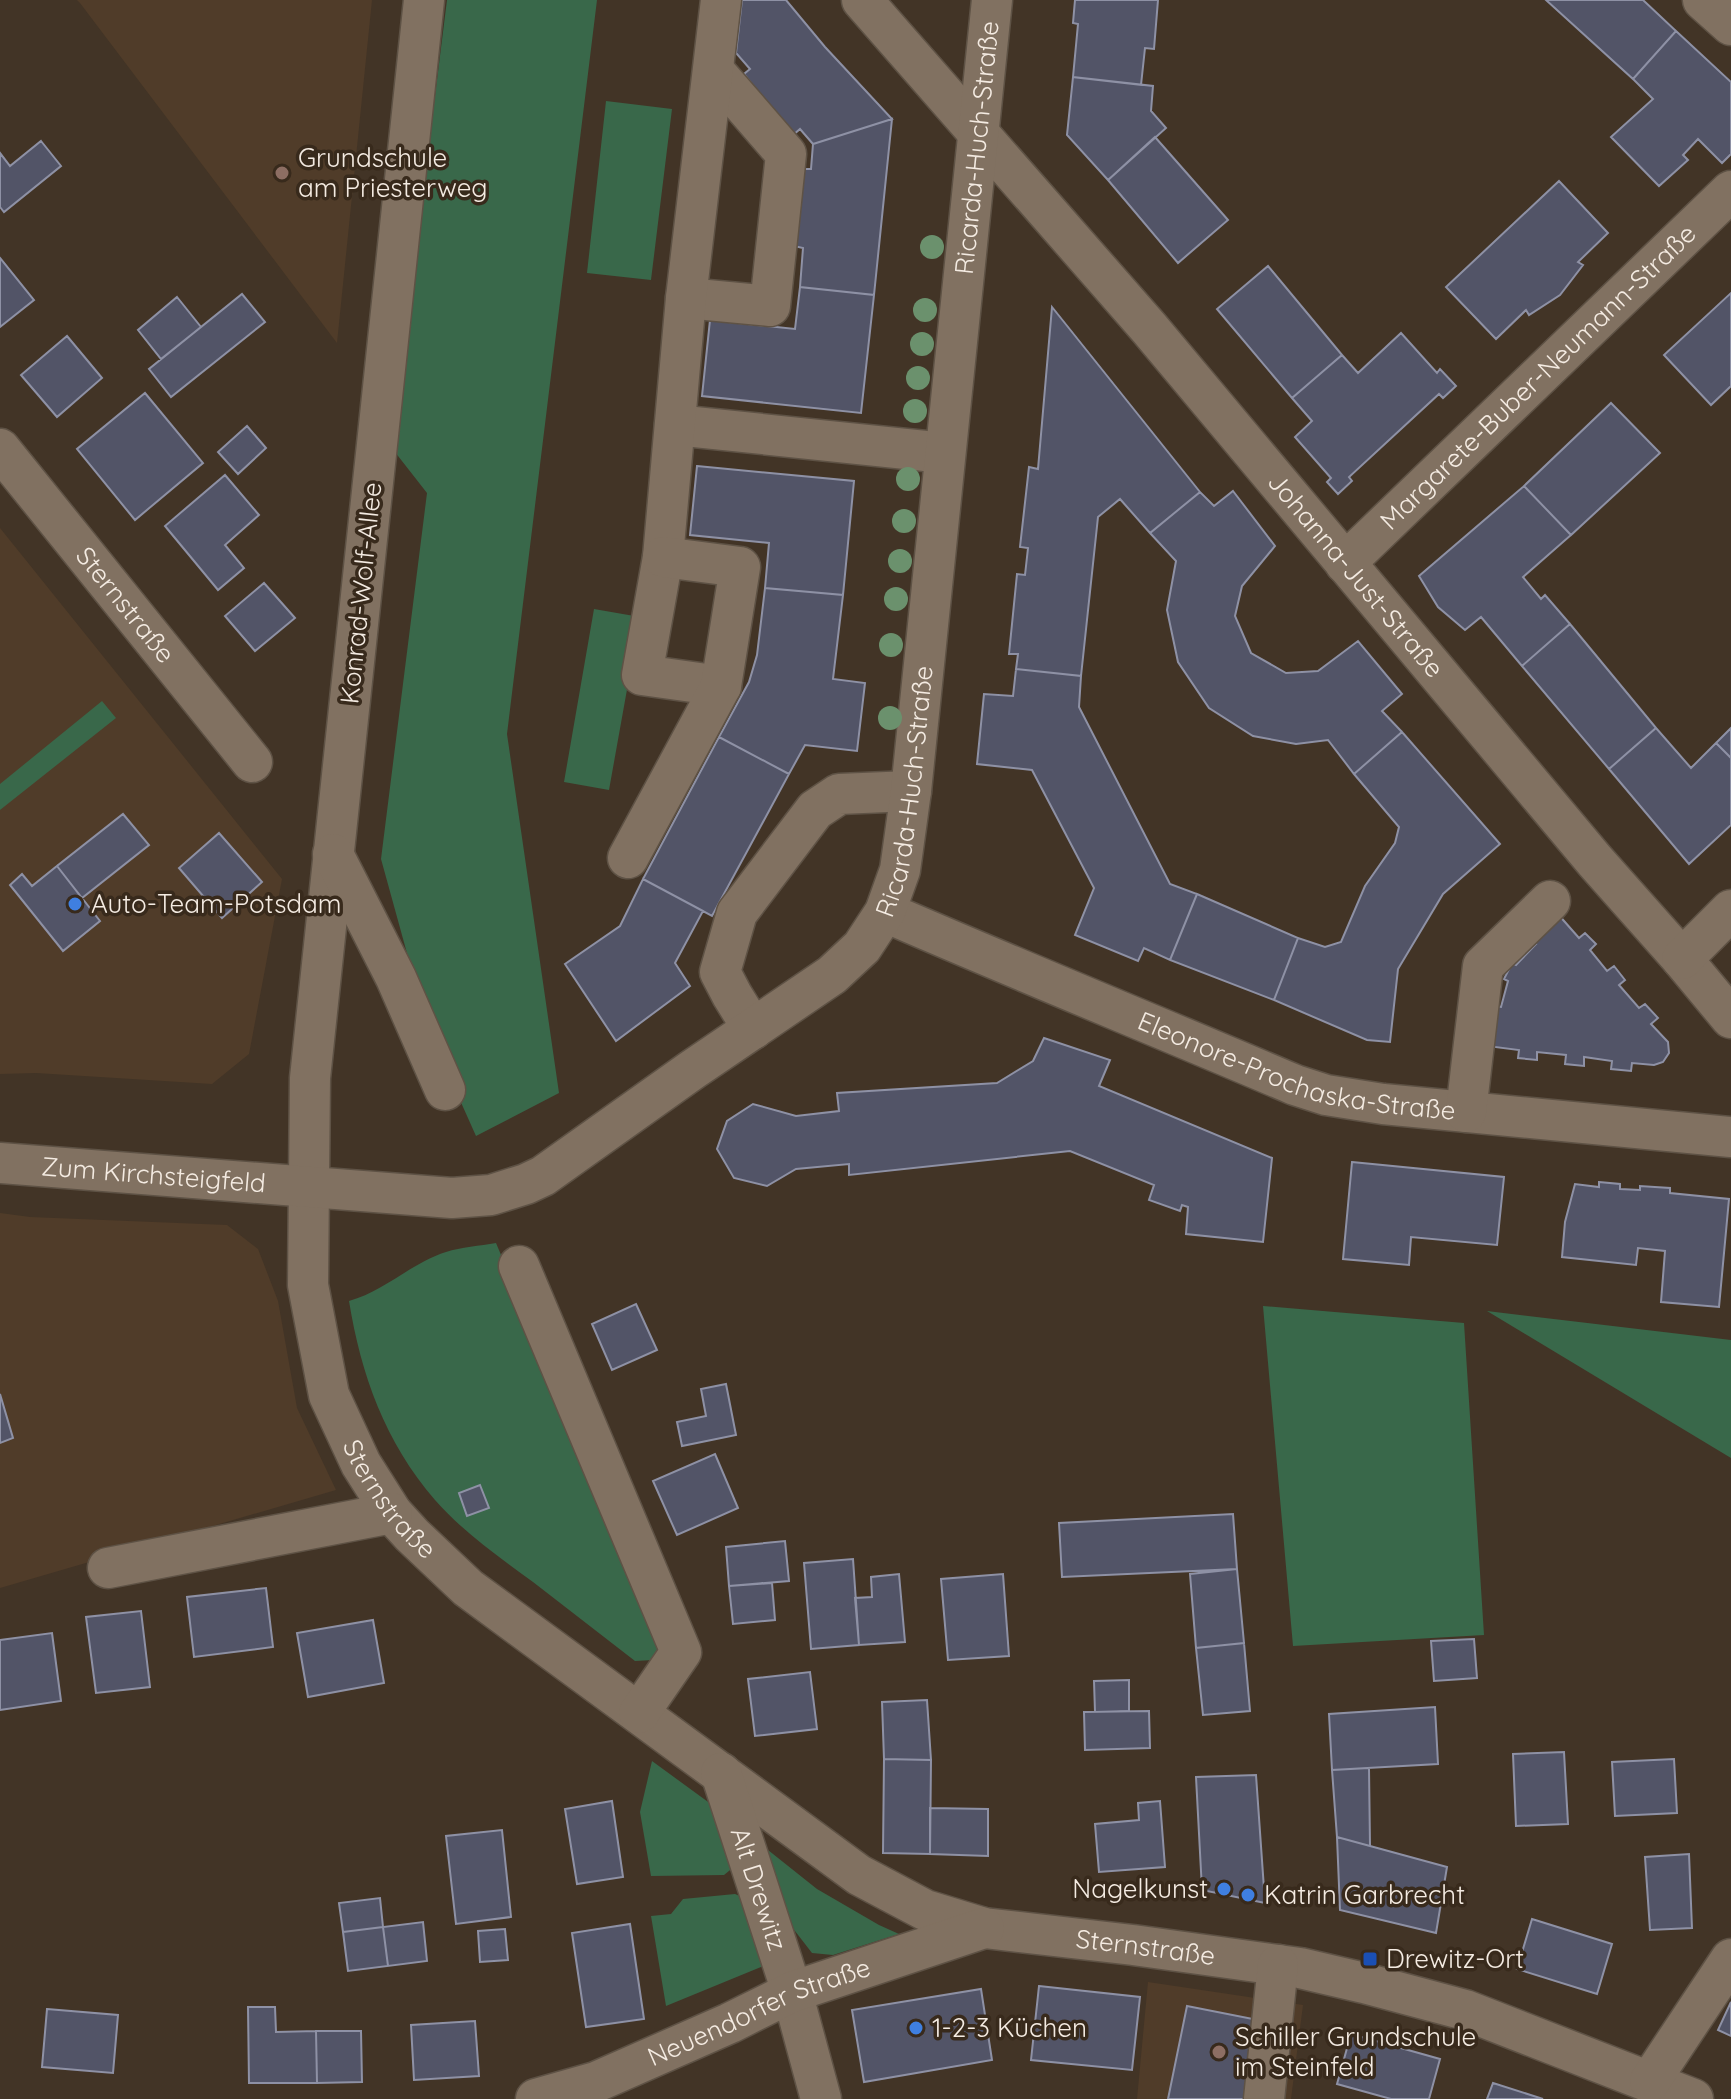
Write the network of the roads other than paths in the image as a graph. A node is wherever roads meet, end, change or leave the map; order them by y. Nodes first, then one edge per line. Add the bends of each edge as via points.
1 (424, 0) edge
2 (721, 0) edge
3 (862, 0) edge
4 (992, 0) edge
5 (1703, 0) edge
6 (1731, 25) edge
7 (714, 71) junction
8 (979, 134) junction
9 (1731, 191) edge
10 (686, 298) junction
11 (675, 425) junction
12 (0, 449) edge
13 (945, 453) junction
14 (663, 557) junction
15 (1345, 563) junction
16 (721, 686) junction
17 (252, 762) dead end
18 (911, 791) junction
19 (333, 854) junction
20 (628, 858) dead end
21 (1550, 901) dead end
22 (1731, 910) edge
23 (885, 912) junction
24 (1682, 959) junction
25 (1731, 1018) edge
26 (753, 1029) junction
27 (445, 1090) dead end
28 (1466, 1112) junction
29 (1731, 1137) edge
30 (0, 1163) edge
31 (308, 1187) junction
32 (519, 1266) dead end
33 (392, 1513) junction
34 (108, 1568) dead end
35 (639, 1713) junction
36 (721, 1773) junction
37 (984, 1928) junction
38 (1731, 1959) edge
39 (1278, 1965) junction
40 (792, 1992) junction
41 (1650, 2081) junction
42 (536, 2099) edge
43 (821, 2099) edge
44 (1264, 2099) edge
45 (1693, 2099) edge

1 - 19 street, Konrad-Wolf-Allee
2 - 7 street
3 - 8 street, Johanna-Just-Straße
4 - 8 street, Ricarda-Huch-Straße
5 - 6 street
7 - 10 street
7 - 10 street via 786,154 770,306
8 - 13 street, Ricarda-Huch-Straße
8 - 15 street, Johanna-Just-Straße
9 - 15 street, Margarete-Buber-Neumann-Straße
10 - 11 street
11 - 13 street
11 - 14 street
12 - 17 street, Sternstraße
13 - 18 street, Ricarda-Huch-Straße
14 - 16 street via 740,567
14 - 16 street via 642,675
15 - 24 street, Johanna-Just-Straße
16 - 20 street
18 - 23 street, Ricarda-Huch-Straße via 900,870
18 - 26 street via 839,794 815,810 737,913 720,972
19 - 27 street
19 - 31 street, Konrad-Wolf-Allee via 310,1078
21 - 28 street via 1483,966
22 - 24 street
23 - 26 street, Ricarda-Huch-Straße via 862,947 832,975
23 - 28 street, Eleonore-Prochaska-Straße via 1295,1085 1368,1102
24 - 25 street, Johanna-Just-Straße
26 - 31 street, Ricarda-Huch-Straße via 526,1184 470,1198
28 - 29 street, Eleonore-Prochaska-Straße
30 - 31 street, Zum Kirchsteigfeld
31 - 33 street, Sternstraße via 308,1285 329,1395 361,1464
32 - 35 street via 681,1652
33 - 34 street
33 - 35 street, Sternstraße via 468,1588
35 - 36 street, Sternstraße
36 - 37 street, Sternstraße via 859,1875 925,1910
36 - 40 street, Alt Drewitz
37 - 39 street, Sternstraße
37 - 40 street, Neuendorfer Straße
38 - 41 street
39 - 41 street, Sternstraße via 1465,2010
39 - 44 street
40 - 42 street, Neuendorfer Straße via 596,2082
40 - 43 street, Alt Drewitz
41 - 45 street, Sternstraße

